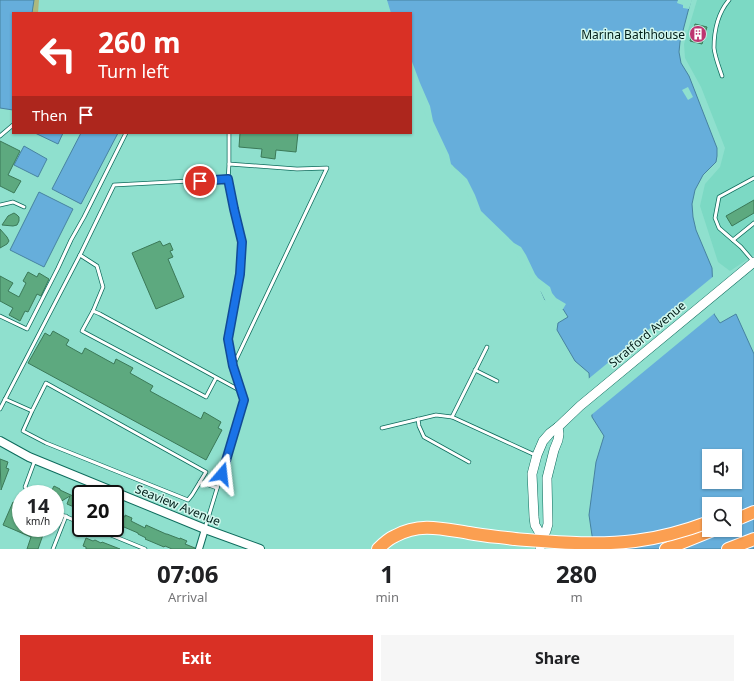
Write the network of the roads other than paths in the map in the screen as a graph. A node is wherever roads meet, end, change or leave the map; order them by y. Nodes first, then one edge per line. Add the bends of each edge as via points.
1 (729, 0) edge
2 (722, 76) dead end
3 (12, 126) edge
4 (126, 134) edge
5 (230, 134) edge
6 (0, 136) edge
7 (230, 164) junction
8 (754, 178) edge
9 (228, 179) junction
10 (0, 205) edge
11 (24, 207) dead end
12 (754, 223) edge
13 (733, 240) junction
14 (80, 255) junction
15 (754, 263) edge
16 (93, 311) junction
17 (0, 316) edge
18 (487, 347) dead end
19 (233, 366) junction
20 (475, 370) junction
21 (216, 378) junction
22 (497, 381) dead end
23 (241, 391) junction
24 (5, 399) junction
25 (0, 410) edge
26 (32, 411) junction
27 (452, 417) junction
28 (418, 419) junction
29 (558, 426) junction
30 (382, 428) dead end
31 (0, 441) edge
32 (537, 455) junction
33 (35, 460) junction
34 (469, 462) dead end
35 (200, 482) junction
36 (26, 485) edge
37 (217, 488) junction
38 (754, 505) edge
39 (742, 509) edge
40 (754, 512) edge
41 (66, 516) joint
42 (742, 517) edge
43 (72, 519) edge
44 (702, 524) edge
45 (205, 529) junction
46 (702, 534) edge
47 (116, 537) edge
48 (542, 537) junction
49 (754, 539) edge
50 (754, 544) edge
51 (53, 549) edge
52 (145, 549) edge
53 (199, 549) edge
54 (260, 549) edge
55 (378, 549) edge
56 (540, 549) edge
57 (666, 549) edge
58 (728, 549) edge
59 (744, 549) edge

1 - 2 lane via 724,5 715,30 714,49
3 - 6 lane
4 - 17 lane via 27,329
5 - 7 lane
7 - 9 lane
7 - 19 lane via 297,169 327,168
8 - 13 lane via 720,197 715,218 719,228
9 - 14 lane via 114,185
9 - 19 lane via 242,242 240,274 228,339
10 - 11 lane via 13,202
12 - 13 lane
13 - 15 lane
14 - 16 lane via 98,266 103,287
14 - 24 lane
15 - 29 main road, Stratford Avenue
16 - 21 lane
16 - 21 lane via 82,331 206,397
18 - 20 lane
19 - 23 lane
20 - 22 lane
20 - 27 lane
21 - 23 lane
23 - 37 lane via 244,400
24 - 25 lane
24 - 26 lane
26 - 35 lane via 24,431 46,443 188,500
26 - 35 lane via 46,383 203,470 206,472
27 - 28 lane via 436,415
27 - 32 lane
28 - 30 lane
28 - 34 lane via 424,437
29 - 32 main road, Stratford Avenue via 543,441
29 - 48 main road via 558,440 548,478 548,524
31 - 33 street, Seaview Avenue
32 - 48 main road, Stratford Avenue via 532,474 534,517 535,525
33 - 36 lane
33 - 45 street, Seaview Avenue
35 - 37 lane
37 - 45 lane
38 - 39 highway
40 - 42 highway
41 - 43 lane
41 - 51 lane
44 - 55 highway, bridge via 648,539 587,544 420,527 396,535
45 - 53 street
45 - 54 street, Seaview Avenue
46 - 57 highway
47 - 52 lane
48 - 56 main road
49 - 58 highway
50 - 59 highway

